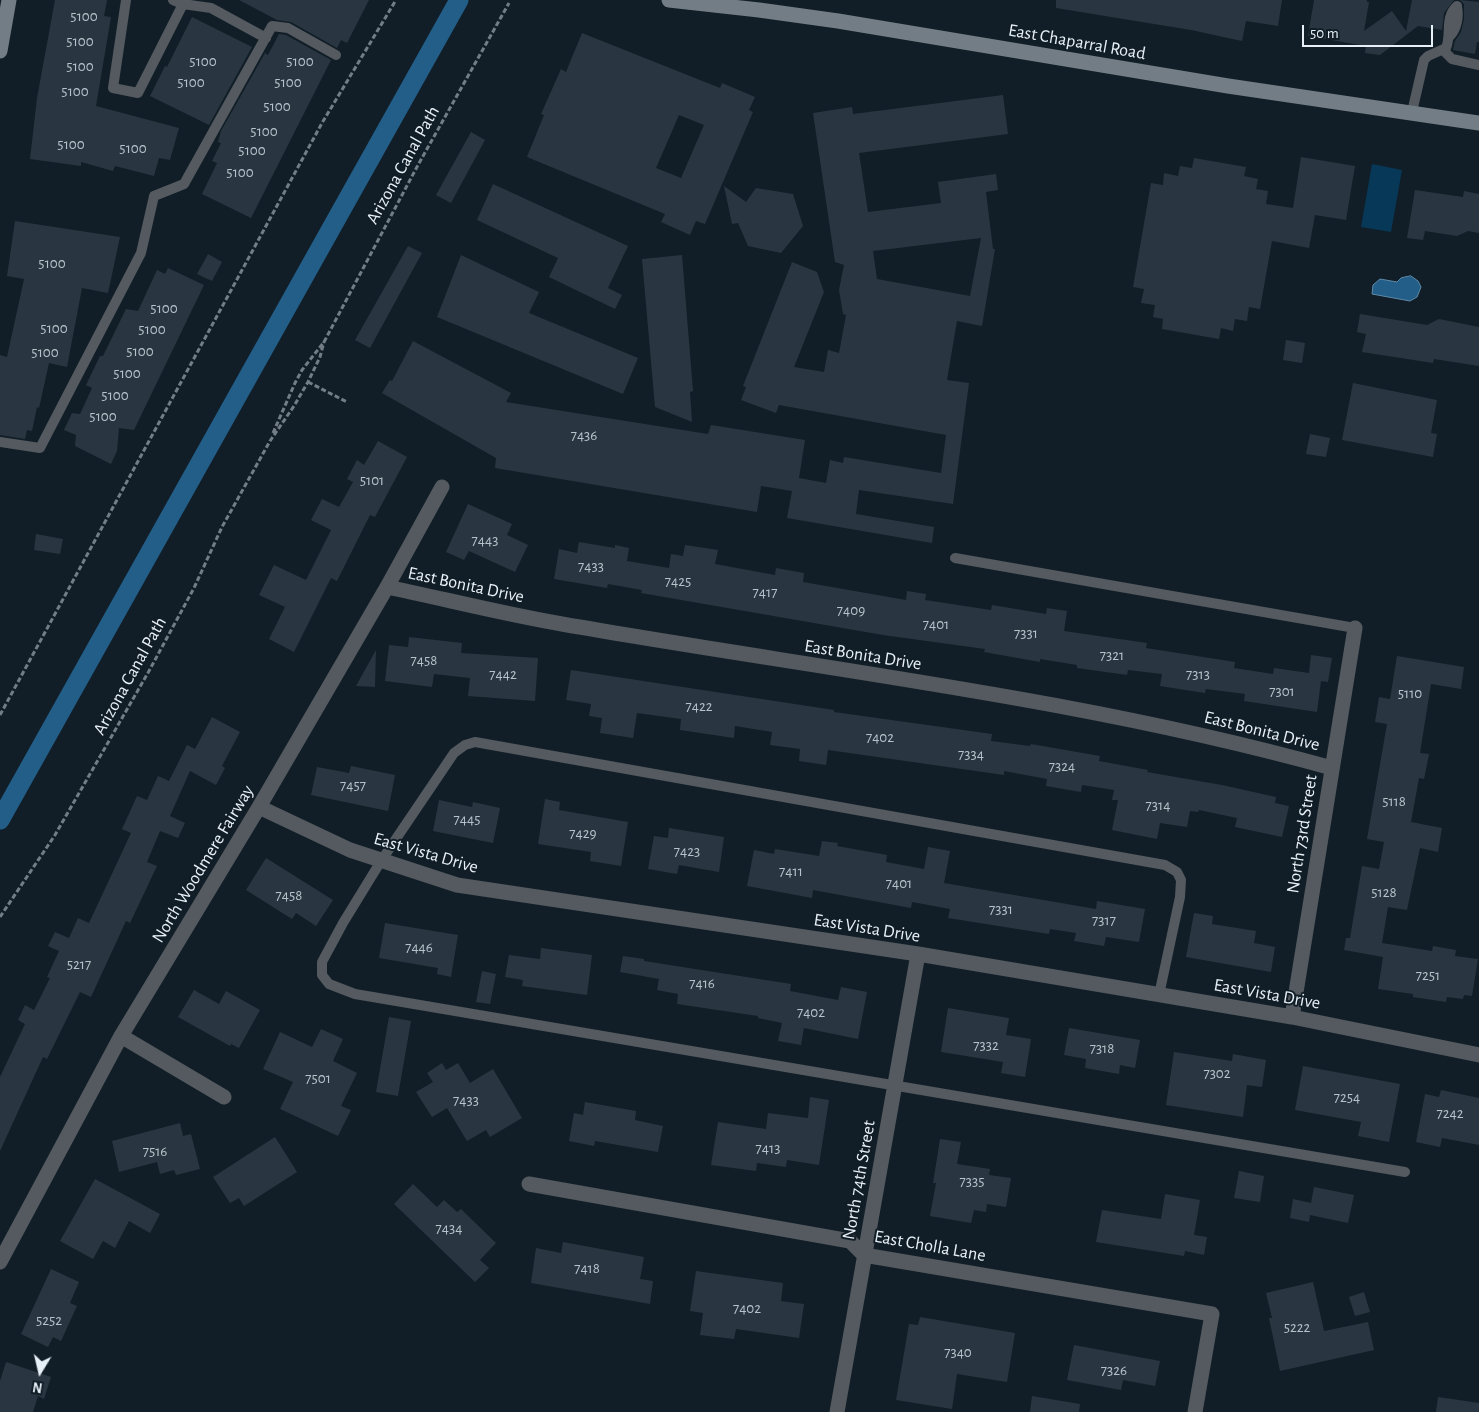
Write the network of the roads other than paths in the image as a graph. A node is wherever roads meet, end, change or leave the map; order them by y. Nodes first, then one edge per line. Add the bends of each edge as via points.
1 (9, 0) edge
2 (126, 0) edge
3 (679, 1) edge
4 (178, 2) edge
5 (1457, 3) edge
6 (266, 38) junction
7 (1443, 50) junction
8 (0, 51) edge
9 (336, 55) dead end
10 (1479, 64) edge
11 (1412, 112) junction
12 (1479, 123) edge
13 (0, 442) edge
14 (442, 487) dead end
15 (955, 558) dead end
16 (387, 587) junction
17 (1355, 628) joint
18 (1332, 768) junction
19 (259, 807) junction
20 (381, 861) junction
21 (918, 954) junction
22 (1159, 995) junction
23 (1292, 1016) junction
24 (122, 1036) junction
25 (1479, 1056) edge
26 (894, 1087) junction
27 (224, 1097) dead end
28 (1405, 1172) dead end
29 (529, 1184) dead end
30 (864, 1255) junction
31 (0, 1262) edge
32 (837, 1412) edge
33 (1195, 1412) edge

1 - 8 main road
2 - 4 lane via 113,88 138,92
3 - 11 main road, East Chaparral Road via 838,21 1159,75
4 - 6 lane via 211,8
5 - 7 lane via 1448,24 1450,36
6 - 9 lane via 272,26 288,28
6 - 13 lane via 184,184 154,196 141,253 40,448
7 - 10 lane via 1452,59
7 - 11 lane via 1424,60
11 - 12 main road, East Chaparral Road
14 - 16 street, North Woodmere Fairway
15 - 17 lane
16 - 18 street, East Bonita Drive via 559,624 1081,710 1257,747
16 - 19 street, North Woodmere Fairway
17 - 18 street, North 73rd Street
18 - 23 street, North 73rd Street
19 - 20 street, East Vista Drive
19 - 24 street, North Woodmere Fairway
20 - 21 street, East Vista Drive via 457,885
20 - 22 lane via 454,753 475,742 1165,865 1177,872 1180,897
20 - 26 lane via 322,962 322,975 329,984 355,994
21 - 22 street, East Vista Drive
21 - 26 street, North 74th Street
22 - 23 street, East Vista Drive
23 - 25 street, East Vista Drive
24 - 27 street
24 - 31 street, North Woodmere Fairway
26 - 28 lane
26 - 30 street, North 74th Street
29 - 30 street, East Cholla Lane via 850,1241
30 - 32 street, North 74th Street
30 - 33 street, East Cholla Lane via 1212,1314

